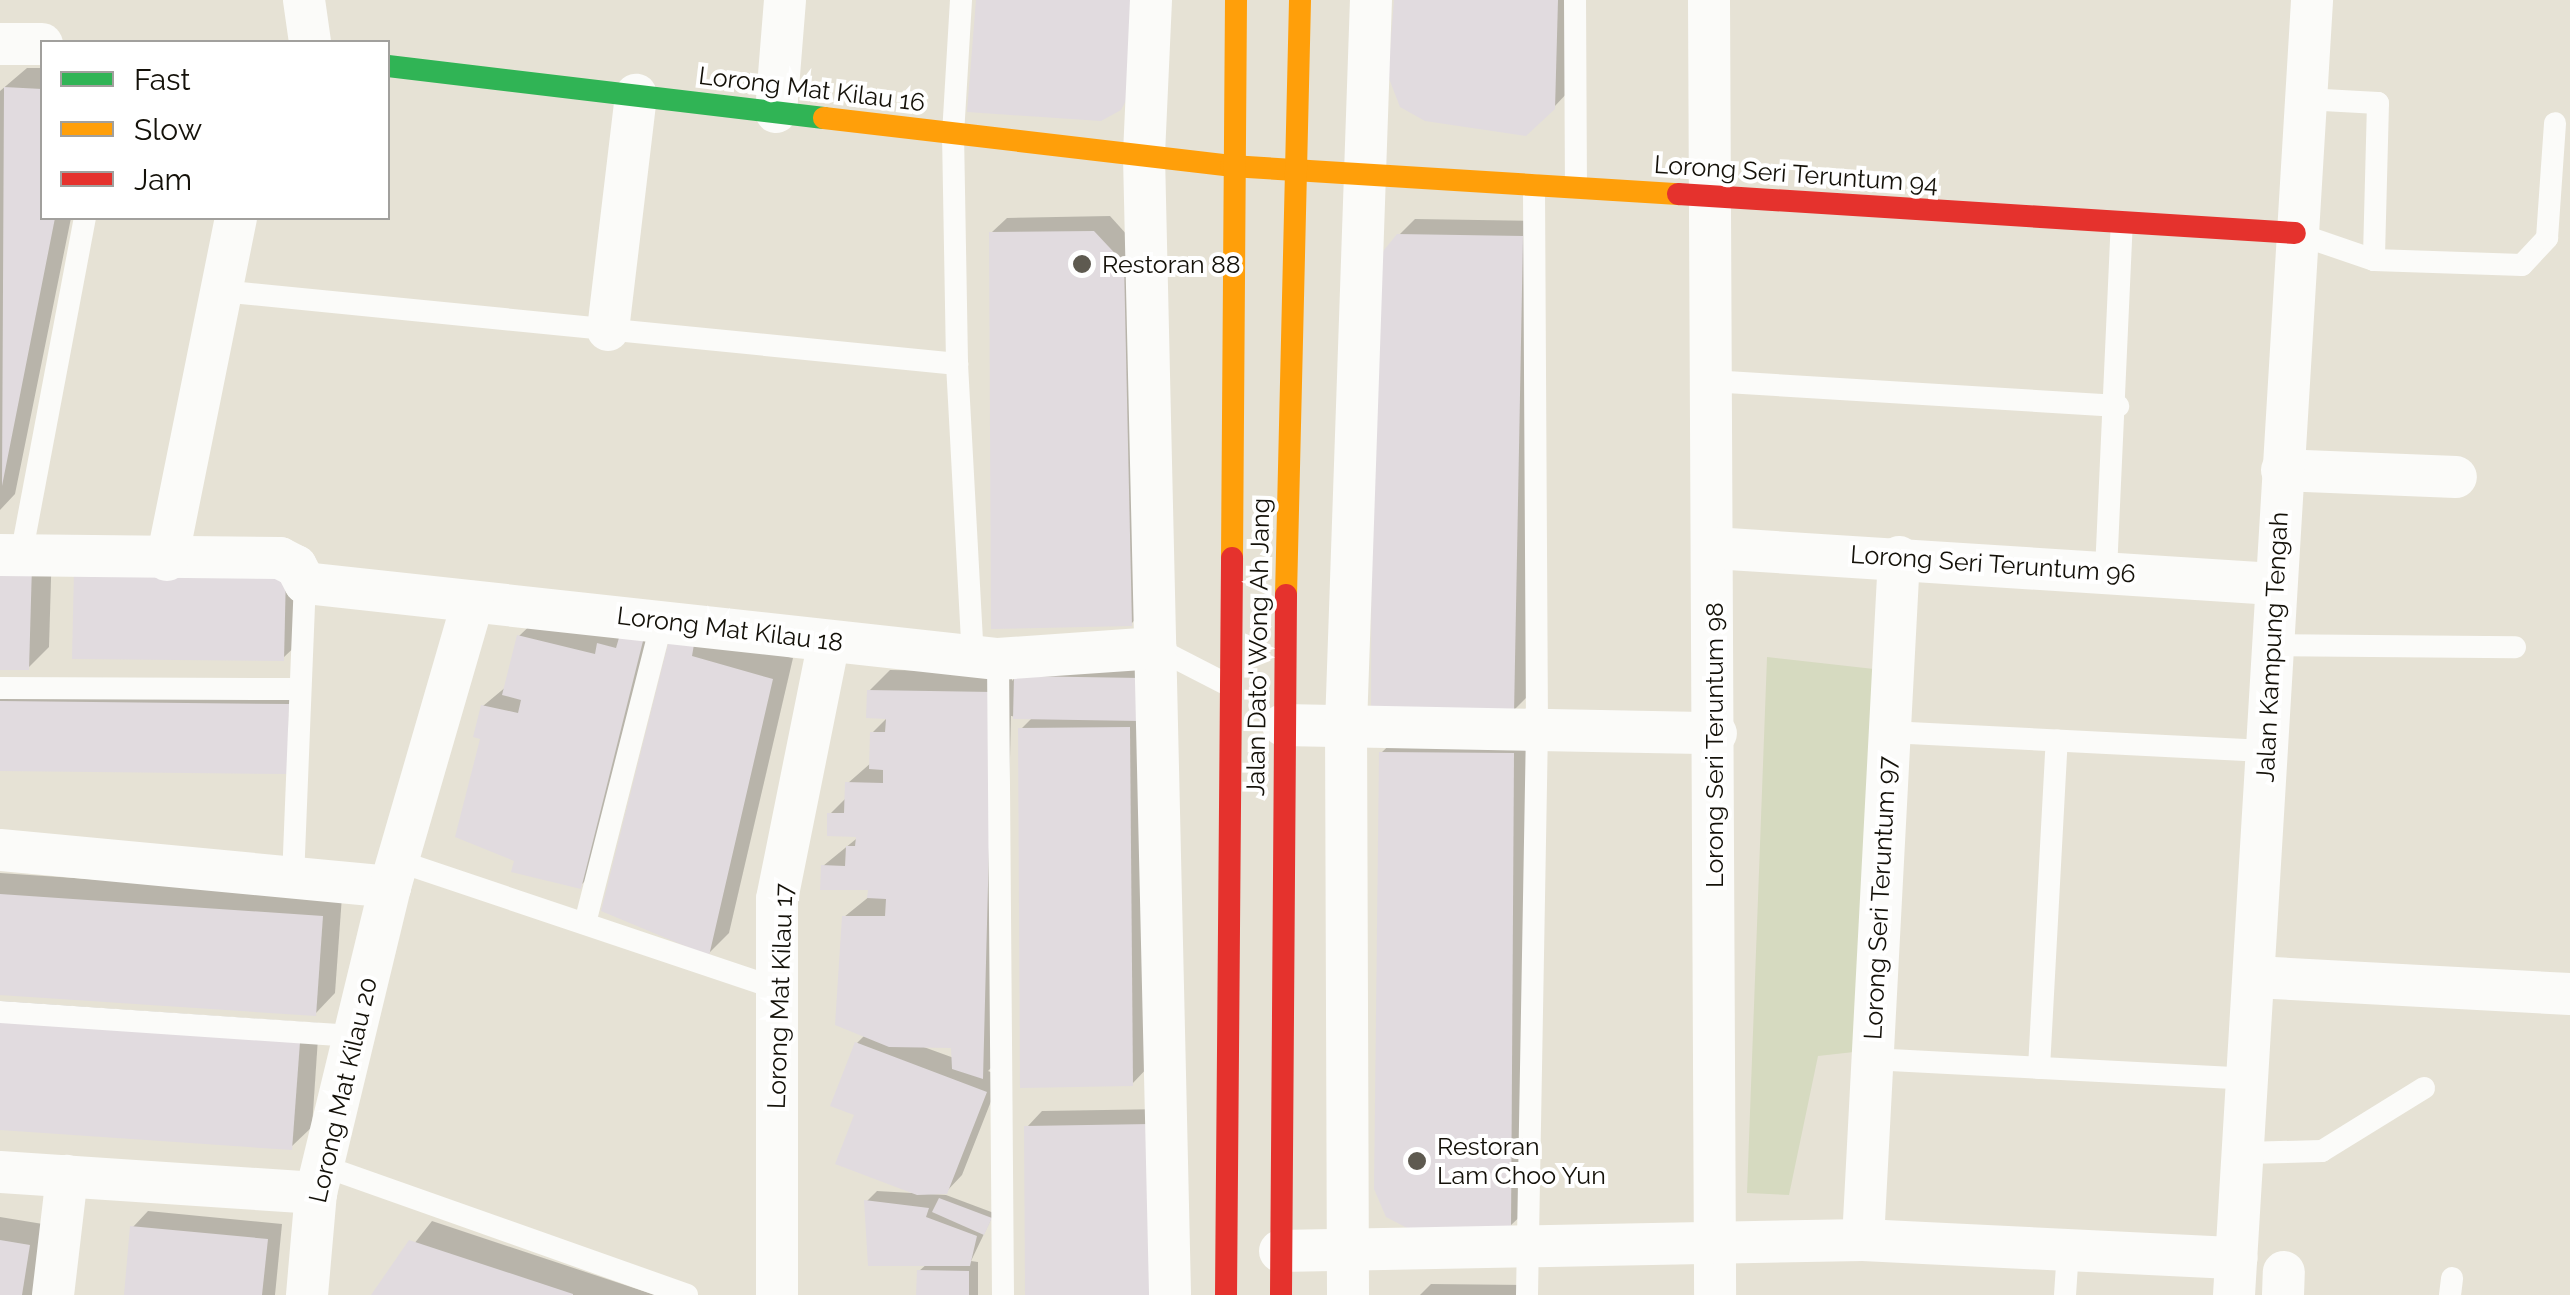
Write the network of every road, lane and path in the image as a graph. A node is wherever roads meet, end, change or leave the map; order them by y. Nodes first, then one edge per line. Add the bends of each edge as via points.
1 (304, 0) edge
2 (785, 0) edge
3 (962, 0) edge
4 (1150, 0) edge
5 (1236, 0) edge
6 (1300, 0) edge
7 (1371, 0) edge
8 (1575, 0) edge
9 (1708, 0) edge
10 (2312, 0) edge
11 (310, 40) edge
12 (0, 44) edge
13 (40, 44) edge
14 (390, 66) edge
15 (636, 95) junction
16 (2304, 100) junction
17 (776, 112) junction
18 (2555, 123) dead end
19 (953, 133) junction
20 (1144, 156) junction
21 (1231, 166) junction
22 (1294, 170) junction
23 (1364, 175) junction
24 (1534, 185) junction
25 (1576, 188) junction
26 (1711, 196) junction
27 (85, 220) edge
28 (236, 220) edge
29 (2122, 222) junction
30 (2295, 232) junction
31 (2374, 260) junction
32 (221, 291) junction
33 (608, 330) junction
34 (957, 364) junction
35 (1710, 382) junction
36 (2118, 406) junction
37 (2282, 470) junction
38 (2456, 477) dead end
39 (1713, 548) junction
40 (11, 556) edge
41 (1899, 557) junction
42 (167, 560) junction
43 (2106, 572) junction
44 (305, 583) junction
45 (2274, 584) junction
46 (473, 602) junction
47 (662, 620) junction
48 (829, 640) junction
49 (2270, 646) junction
50 (2515, 646) dead end
51 (1156, 648) junction
52 (985, 658) junction
53 (1228, 685) junction
54 (0, 688) edge
55 (300, 689) junction
56 (1283, 725) junction
57 (1346, 726) junction
58 (1538, 730) junction
59 (1890, 732) junction
60 (1716, 733) junction
61 (2057, 740) junction
62 (2265, 751) junction
63 (0, 850) edge
64 (394, 874) junction
65 (293, 879) junction
66 (585, 923) junction
67 (2255, 977) junction
68 (776, 988) junction
69 (2570, 994) edge
70 (0, 1012) edge
71 (356, 1036) junction
72 (1871, 1059) junction
73 (2038, 1068) junction
74 (2248, 1078) junction
75 (2424, 1088) dead end
76 (2245, 1153) junction
77 (0, 1172) edge
78 (67, 1176) junction
79 (321, 1180) junction
80 (1863, 1240) junction
81 (1527, 1241) junction
82 (1715, 1241) junction
83 (1349, 1248) junction
84 (2068, 1250) junction
85 (1280, 1251) junction
86 (2236, 1276) edge
87 (53, 1295) edge
88 (307, 1295) edge
89 (687, 1295) edge
90 (777, 1295) edge
91 (1003, 1295) edge
92 (1170, 1295) edge
93 (1226, 1295) edge
94 (1282, 1295) edge
95 (1348, 1295) edge
96 (1527, 1295) edge
97 (1715, 1295) edge
98 (2065, 1295) edge

1 - 11 street
2 - 17 street
3 - 19 lane
4 - 20 street
5 - 21 main road, Jalan Dato' Wong Ah Jang
6 - 22 main road, Jalan Dato' Wong Ah Jang
7 - 23 street
8 - 25 lane
9 - 26 street, Lorong Seri Teruntum 98
10 - 16 street, Jalan Kampung Tengah
12 - 13 street
14 - 15 main road, Lorong Mat Kilau 16
15 - 17 main road, Lorong Mat Kilau 16
15 - 33 street
16 - 30 street, Jalan Kampung Tengah
16 - 31 lane via 2378,103
17 - 19 main road, Lorong Mat Kilau 16
18 - 31 lane via 2547,238 2522,265
19 - 20 main road, Lorong Mat Kilau 16
19 - 34 lane
20 - 21 main road, Lorong Mat Kilau 16
20 - 51 street
21 - 22 main road, Lorong Mat Kilau 16
21 - 53 main road, Jalan Dato' Wong Ah Jang
22 - 23 main road, Lorong Seri Teruntum 94
22 - 56 main road, Jalan Dato' Wong Ah Jang
23 - 24 main road, Lorong Seri Teruntum 94
23 - 57 street
24 - 25 main road, Lorong Seri Teruntum 94
24 - 58 lane
25 - 26 main road, Lorong Seri Teruntum 94
26 - 29 main road, Lorong Seri Teruntum 94
26 - 35 street, Lorong Seri Teruntum 98
27 - 40 lane
28 - 32 street
29 - 30 main road, Lorong Seri Teruntum 94
29 - 36 lane
30 - 31 lane
30 - 37 street, Jalan Kampung Tengah
32 - 33 lane
32 - 42 street
33 - 34 lane
34 - 52 lane
35 - 36 lane
35 - 39 street, Lorong Seri Teruntum 98
36 - 43 lane
37 - 38 street
37 - 45 street, Jalan Kampung Tengah
39 - 41 street, Lorong Seri Teruntum 96
39 - 60 street, Lorong Seri Teruntum 98
40 - 42 street
41 - 43 street, Lorong Seri Teruntum 96
41 - 59 street, Lorong Seri Teruntum 97
42 - 44 street via 280,558 296,566
43 - 45 street, Lorong Seri Teruntum 96
44 - 46 street, Lorong Mat Kilau 18
44 - 55 lane
45 - 49 street, Jalan Kampung Tengah
46 - 47 street, Lorong Mat Kilau 18
46 - 64 street, Lorong Mat Kilau 20
47 - 48 street, Lorong Mat Kilau 18
47 - 66 lane
48 - 52 street, Lorong Mat Kilau 18
48 - 68 street, Lorong Mat Kilau 17 via 778,899
49 - 50 lane
49 - 62 street, Jalan Kampung Tengah
51 - 52 street, Lorong Mat Kilau 18
51 - 53 lane
51 - 92 street
52 - 91 lane
53 - 93 main road, Jalan Dato' Wong Ah Jang
54 - 55 lane
55 - 65 lane
56 - 57 street
56 - 85 main road, Jalan Dato' Wong Ah Jang
57 - 58 street
57 - 83 street
58 - 60 street
58 - 81 lane
59 - 61 lane
59 - 72 street, Lorong Seri Teruntum 97
60 - 82 street, Lorong Seri Teruntum 98
61 - 62 lane
61 - 73 lane
62 - 67 street, Jalan Kampung Tengah
63 - 65 street
64 - 65 street
64 - 66 lane
64 - 71 street, Lorong Mat Kilau 20
66 - 68 lane
67 - 69 street
67 - 74 street, Jalan Kampung Tengah
68 - 90 street, Lorong Mat Kilau 17
70 - 71 lane
71 - 79 street, Lorong Mat Kilau 20
72 - 73 lane
72 - 80 street, Lorong Seri Teruntum 97
73 - 74 lane
74 - 76 street, Jalan Kampung Tengah
75 - 76 lane via 2322,1151
76 - 86 street, Jalan Kampung Tengah
77 - 78 street
78 - 79 street
78 - 87 street
79 - 88 street, Lorong Mat Kilau 20
79 - 89 lane
80 - 82 street
80 - 84 street
81 - 82 street
81 - 83 street
81 - 96 lane
82 - 97 street, Lorong Seri Teruntum 98
83 - 85 street
83 - 95 street
84 - 86 street
84 - 98 lane
85 - 94 main road, Jalan Dato' Wong Ah Jang

